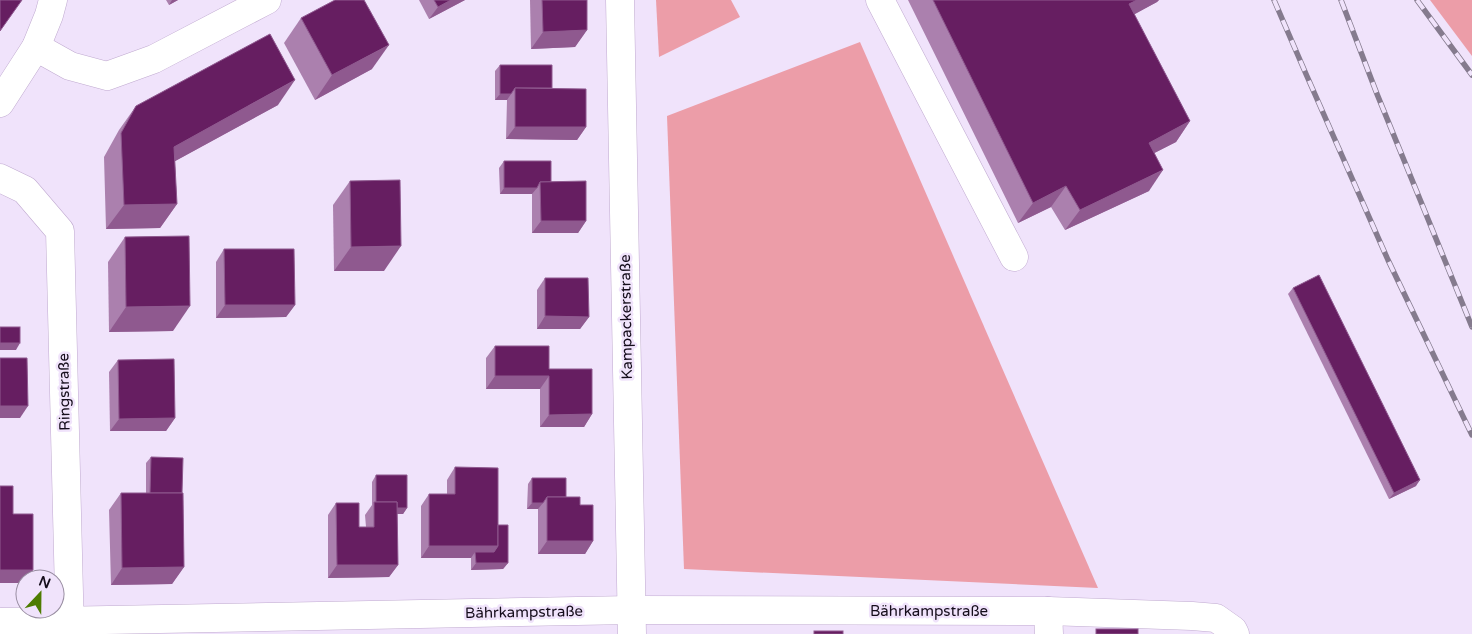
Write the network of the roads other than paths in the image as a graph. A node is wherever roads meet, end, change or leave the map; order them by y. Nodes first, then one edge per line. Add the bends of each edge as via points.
1 (53, 0) edge
2 (267, 0) edge
3 (620, 0) edge
4 (880, 0) edge
5 (36, 47) junction
6 (0, 103) edge
7 (0, 178) edge
8 (1014, 257) dead end
9 (0, 622) edge
10 (632, 622) edge
11 (1049, 622) edge
12 (70, 627) edge
13 (1235, 634) edge

1 - 5 street
2 - 5 street via 154,59 107,76 70,66
3 - 10 street, Kampackerstraße
4 - 8 street
5 - 6 street
7 - 12 street, Ringstraße via 25,190 60,231
9 - 12 street, Bährkampstraße
10 - 11 street, Bährkampstraße
10 - 12 street, Bährkampstraße
11 - 13 street, Bährkampstraße via 1192,616 1216,618

